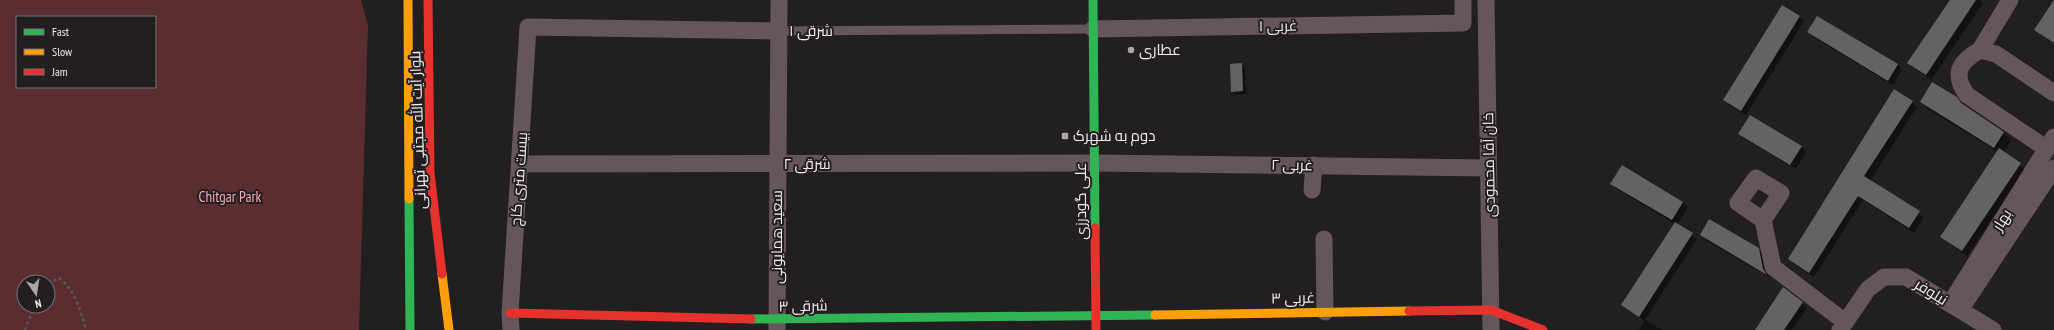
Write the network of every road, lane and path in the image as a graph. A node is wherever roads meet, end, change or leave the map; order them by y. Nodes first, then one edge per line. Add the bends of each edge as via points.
1 (408, 0) edge
2 (428, 0) edge
3 (779, 0) edge
4 (1093, 0) edge
5 (1463, 0) edge
6 (1486, 0) edge
7 (2010, 0) edge
8 (398, 7) dead end
9 (528, 27) joint
10 (1094, 29) junction
11 (778, 31) junction
12 (409, 33) junction
13 (1980, 50) junction
14 (2054, 93) edge
15 (2050, 143) edge
16 (1095, 163) junction
17 (520, 164) junction
18 (778, 164) junction
19 (1314, 165) junction
20 (1488, 168) junction
21 (2054, 168) edge
22 (1312, 190) dead end
23 (1763, 220) dead end
24 (1324, 239) dead end
25 (56, 279) edge
26 (1955, 307) junction
27 (1491, 310) junction
28 (1325, 312) junction
29 (510, 313) junction
30 (31, 314) edge
31 (1096, 315) junction
32 (641, 323) edge
33 (777, 325) edge
34 (1842, 326) edge
35 (25, 330) edge
36 (86, 330) edge
37 (410, 330) edge
38 (448, 330) edge
39 (511, 330) edge
40 (1096, 330) edge
41 (1491, 330) edge
42 (1543, 330) edge
43 (1993, 330) edge

1 - 12 street, بلوار آیت الله مجتبی تهرانی
2 - 38 street, بلوار آیت الله مجتبی تهرانی via 430,173
3 - 11 street, سعید همایونی
4 - 10 street, علی گودرزی
5 - 10 street, ۱ غربی via 1463,23
6 - 20 street, خان آقا محمودی
7 - 13 street
8 - 12 street
9 - 11 street, ۱ شرقی
9 - 17 street, بیست متری کاج
10 - 11 lane, ۱ شرقی
10 - 16 street, علی گودرزی
11 - 18 street, سعید همایونی
12 - 37 street, بلوار آیت الله مجتبی تهرانی
13 - 14 street via 1996,54
13 - 15 street via 1967,58 1959,71 1960,85 1967,95
15 - 26 street, بهار
16 - 18 street, ۲ شرقی
16 - 19 street, ۲ غربی
16 - 31 street, علی گودرزی
17 - 18 street, ۲ شرقی
17 - 29 street, بیست متری کاج
18 - 33 street, سعید همایونی
19 - 20 street, ۲ غربی
19 - 22 street
20 - 27 street, خان آقا محمودی
21 - 26 street
23 - 34 street via 1773,267
24 - 28 street
25 - 36 path via 59,278 67,284 82,313
26 - 34 street, نیلوفر via 1906,277 1884,277 1868,289
26 - 43 street, نیلوفر
27 - 28 street, ۳ غربی
27 - 41 street, خان آقا محمودی
27 - 42 street
28 - 31 street, ۳ غربی
29 - 32 street, ۳ شرقی
29 - 39 street, بیست متری کاج
30 - 35 path
31 - 33 street, ۳ شرقی
31 - 40 street, علی گودرزی
32 - 33 street, ۳ شرقی

